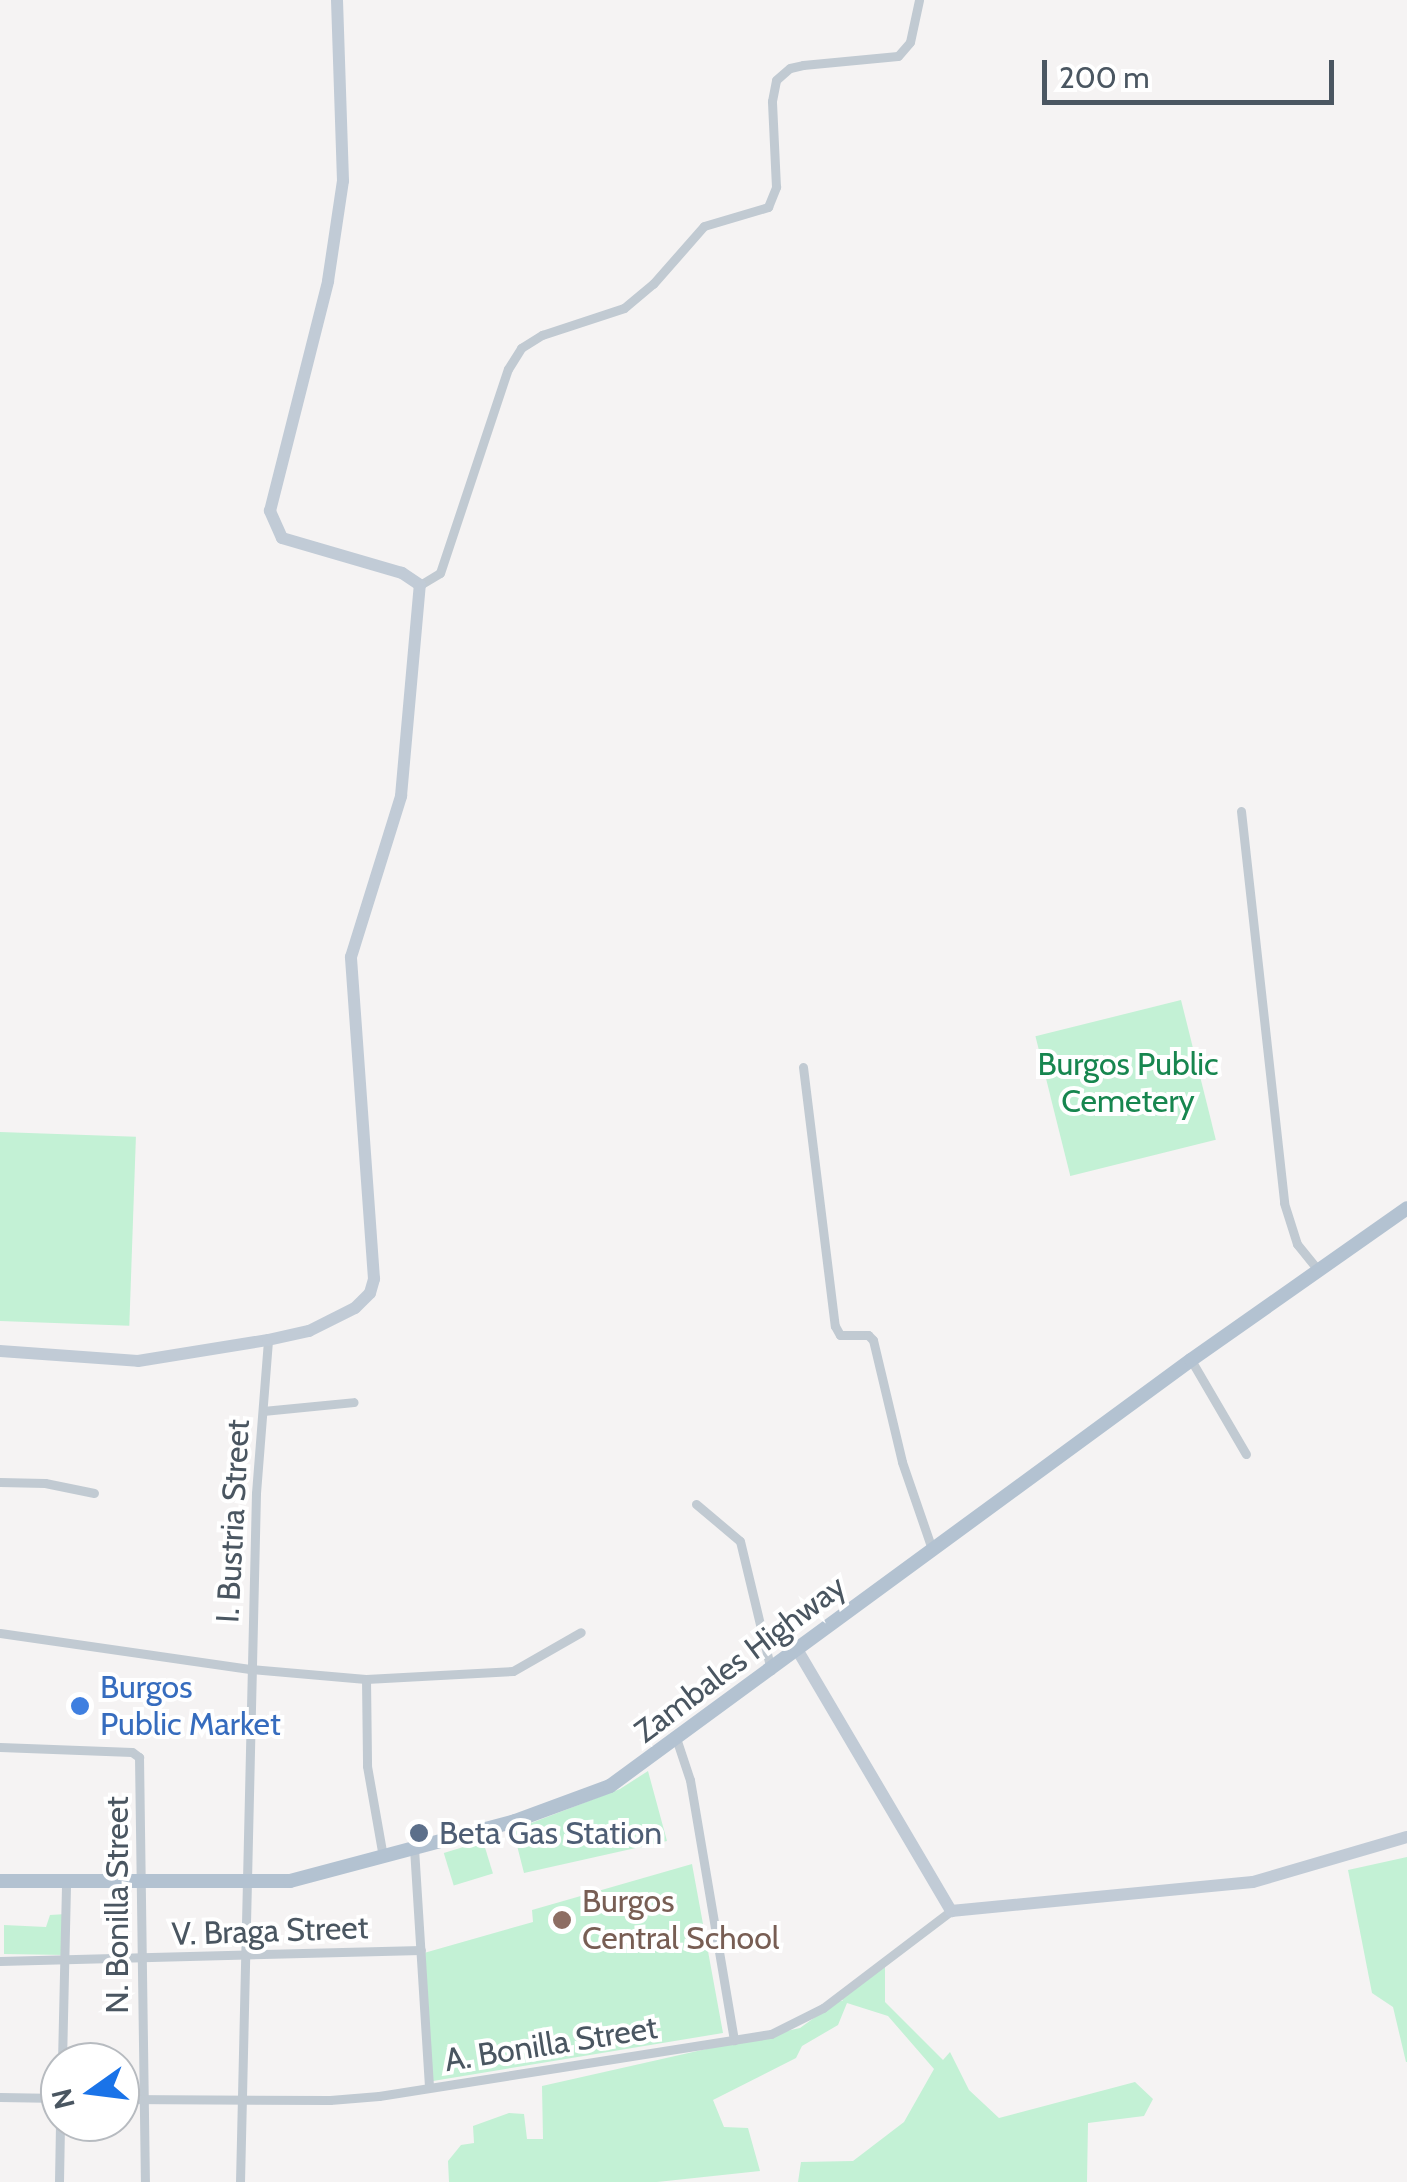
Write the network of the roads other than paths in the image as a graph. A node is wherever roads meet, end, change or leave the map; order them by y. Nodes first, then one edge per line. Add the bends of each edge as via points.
1 (337, 0) edge
2 (920, 0) edge
3 (420, 585) junction
4 (1241, 810) dead end
5 (802, 1067) dead end
6 (1407, 1208) edge
7 (1317, 1268) junction
8 (268, 1340) junction
9 (0, 1351) edge
10 (1191, 1360) junction
11 (354, 1402) dead end
12 (263, 1410) junction
13 (1246, 1454) dead end
14 (0, 1482) edge
15 (94, 1492) dead end
16 (696, 1504) dead end
17 (932, 1549) junction
18 (0, 1632) edge
19 (581, 1632) dead end
20 (798, 1651) junction
21 (250, 1669) junction
22 (771, 1670) junction
23 (366, 1678) junction
24 (677, 1741) junction
25 (0, 1747) edge
26 (1407, 1837) edge
27 (414, 1848) junction
28 (383, 1857) junction
29 (0, 1881) edge
30 (66, 1883) junction
31 (142, 1884) junction
32 (244, 1884) junction
33 (951, 1911) junction
34 (421, 1950) junction
35 (242, 1956) junction
36 (0, 1960) edge
37 (141, 1960) junction
38 (64, 1962) junction
39 (734, 2040) junction
40 (62, 2042) edge
41 (429, 2088) junction
42 (0, 2098) edge
43 (40, 2098) edge
44 (140, 2100) edge
45 (145, 2100) junction
46 (242, 2101) junction
47 (60, 2142) edge
48 (59, 2182) edge
49 (144, 2182) edge
50 (240, 2182) edge

1 - 3 street via 344,181 328,281 271,520 282,538
2 - 3 street via 910,42 898,56 802,65 776,80 776,188 768,206 704,226 624,308 521,348 508,369 440,573
3 - 8 street via 401,796 351,958 374,1279 355,1308 310,1331
4 - 7 street via 1284,1203 1297,1244
5 - 17 street via 835,1326 840,1335 873,1340
6 - 7 main road, Zambales Highway
7 - 10 main road, Zambales Highway
8 - 9 street via 138,1362
8 - 12 street, I. Bustria Street
10 - 13 street
10 - 17 main road, Zambales Highway
11 - 12 street
12 - 21 street, I. Bustria Street
14 - 15 street
16 - 22 street via 740,1541
17 - 20 main road, Zambales Highway
18 - 21 street
19 - 23 street via 512,1671
20 - 22 main road, Zambales Highway
20 - 33 street
21 - 23 street
21 - 32 street, I. Bustria Street
22 - 24 main road, Zambales Highway
23 - 28 street via 367,1766
24 - 27 main road, Zambales Highway via 610,1786 564,1806
24 - 39 street via 690,1780
25 - 31 street, N. Bonilla Street via 132,1752 140,1762
26 - 33 street via 1253,1882
27 - 28 main road, Zambales Highway
27 - 34 street
28 - 32 main road, Zambales Highway via 290,1881
29 - 30 main road, Zambales Highway
30 - 31 main road, Zambales Highway
30 - 38 street
31 - 32 main road, Zambales Highway
31 - 37 street, N. Bonilla Street
32 - 35 street, I. Bustria Street
33 - 39 street, A. Bonilla Street via 802,2022
34 - 35 street, V. Braga Street
34 - 41 street
35 - 37 street, V. Braga Street
35 - 46 street, I. Bustria Street
36 - 38 street, V. Braga Street
37 - 38 street, V. Braga Street
37 - 45 street, N. Bonilla Street
38 - 40 street
39 - 41 street, A. Bonilla Street
41 - 46 street, A. Bonilla Street via 330,2100
42 - 43 street
44 - 45 street, A. Bonilla Street
45 - 46 street, A. Bonilla Street
45 - 49 street, N. Bonilla Street
46 - 50 street, I. Bustria Street
47 - 48 street

